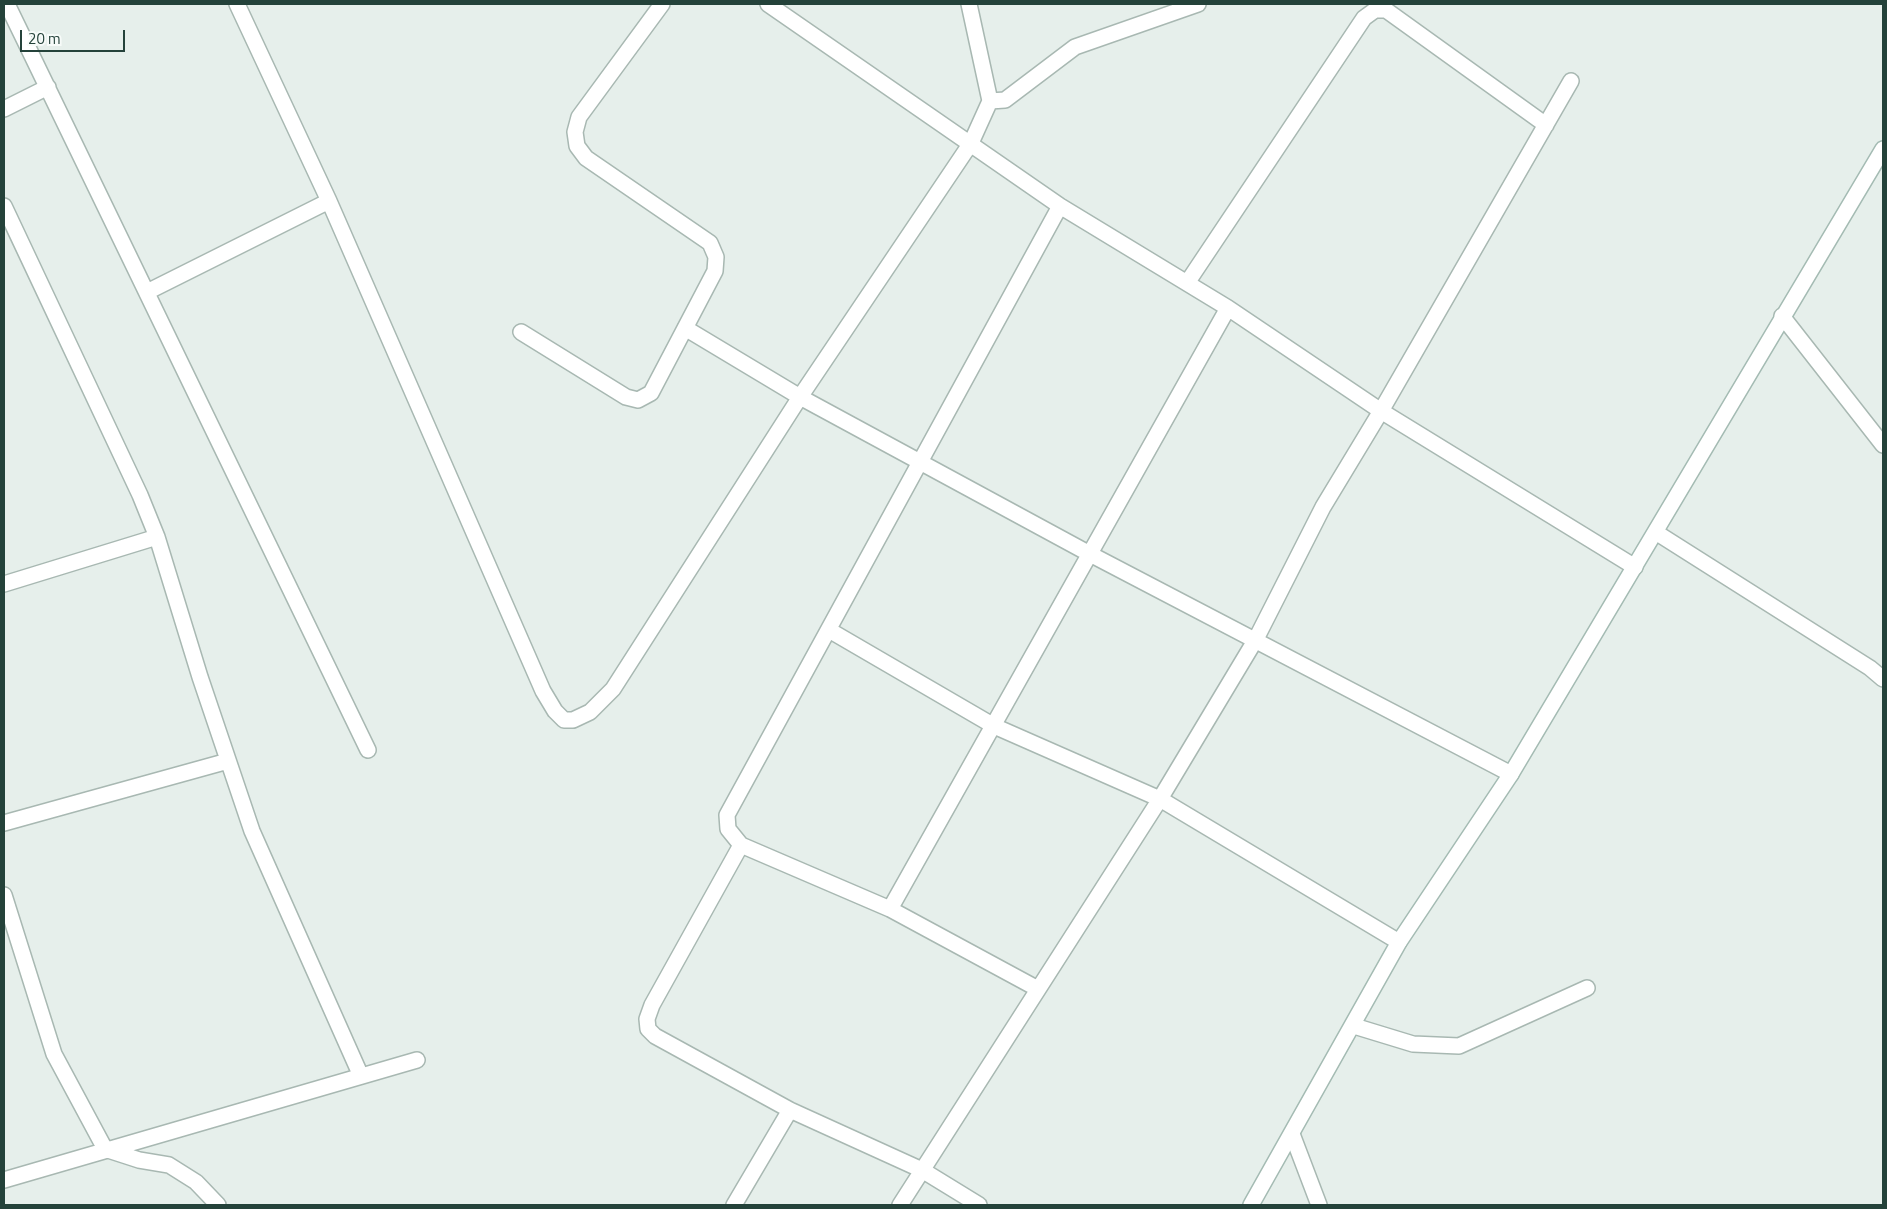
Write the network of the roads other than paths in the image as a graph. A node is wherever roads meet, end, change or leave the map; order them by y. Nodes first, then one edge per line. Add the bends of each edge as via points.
1 (7, 4) edge
2 (237, 4) edge
3 (662, 4) edge
4 (768, 4) edge
5 (969, 4) edge
6 (1198, 4) edge
7 (1571, 81) dead end
8 (48, 87) junction
9 (990, 101) junction
10 (4, 109) edge
11 (1546, 125) junction
12 (971, 143) junction
13 (1883, 149) edge
14 (329, 201) junction
15 (4, 206) edge
16 (1060, 206) junction
17 (1187, 283) junction
18 (147, 292) junction
19 (1228, 308) junction
20 (1782, 316) junction
21 (685, 328) junction
22 (521, 332) dead end
23 (800, 397) junction
24 (1381, 411) junction
25 (1883, 445) edge
26 (921, 461) junction
27 (1657, 532) junction
28 (157, 537) junction
29 (1088, 553) junction
30 (1635, 567) junction
31 (4, 584) edge
32 (829, 630) junction
33 (1256, 639) junction
34 (1883, 679) edge
35 (994, 726) junction
36 (368, 750) dead end
37 (228, 760) junction
38 (1511, 774) junction
39 (1160, 799) junction
40 (4, 823) edge
41 (741, 845) junction
42 (4, 895) edge
43 (890, 909) junction
44 (1399, 942) junction
45 (1586, 988) dead end
46 (1038, 989) junction
47 (1354, 1026) junction
48 (417, 1060) dead end
49 (361, 1076) junction
50 (790, 1110) junction
51 (1292, 1134) junction
52 (105, 1149) junction
53 (922, 1170) junction
54 (4, 1180) edge
55 (218, 1205) edge
56 (734, 1205) edge
57 (900, 1205) edge
58 (979, 1205) edge
59 (1251, 1205) edge
60 (1319, 1205) edge

1 - 8 street
2 - 14 street
3 - 21 street via 579,117 575,132 577,146 586,158 710,244 716,257 715,271
4 - 12 street
5 - 9 street
6 - 9 street via 1075,47 1005,100
7 - 11 street
8 - 10 street
8 - 18 street
9 - 12 street
11 - 17 street via 1386,10 1375,10 1364,18
11 - 24 street
12 - 16 street
12 - 23 street
13 - 20 street
14 - 18 street
14 - 23 street via 543,691 564,720 590,712 613,689
15 - 28 street
16 - 17 street
16 - 26 street
17 - 19 street
18 - 36 street
19 - 24 street
19 - 29 street
20 - 25 street
20 - 27 street
21 - 22 street via 651,393 638,400 626,397
21 - 23 street
23 - 26 street
24 - 30 street
24 - 33 street via 1323,507
26 - 29 street
26 - 32 street
27 - 30 street
27 - 34 street
28 - 31 street
28 - 37 street
29 - 33 street
29 - 35 street
30 - 38 street
32 - 35 street
32 - 41 street via 728,815 728,829
33 - 38 street
33 - 39 street
35 - 39 street
35 - 43 street
37 - 40 street
37 - 49 street via 252,831
38 - 44 street
39 - 44 street
39 - 46 street
41 - 43 street
41 - 50 street via 652,1005 647,1019 648,1029 655,1036
42 - 52 street via 54,1054
43 - 46 street
44 - 47 street
45 - 47 street via 1459,1046 1413,1044
46 - 53 street
47 - 51 street
48 - 49 street
49 - 52 street
50 - 53 street
50 - 56 street
51 - 59 street
51 - 60 street
52 - 54 street
52 - 55 street via 169,1165 196,1182
53 - 57 street
53 - 58 street

